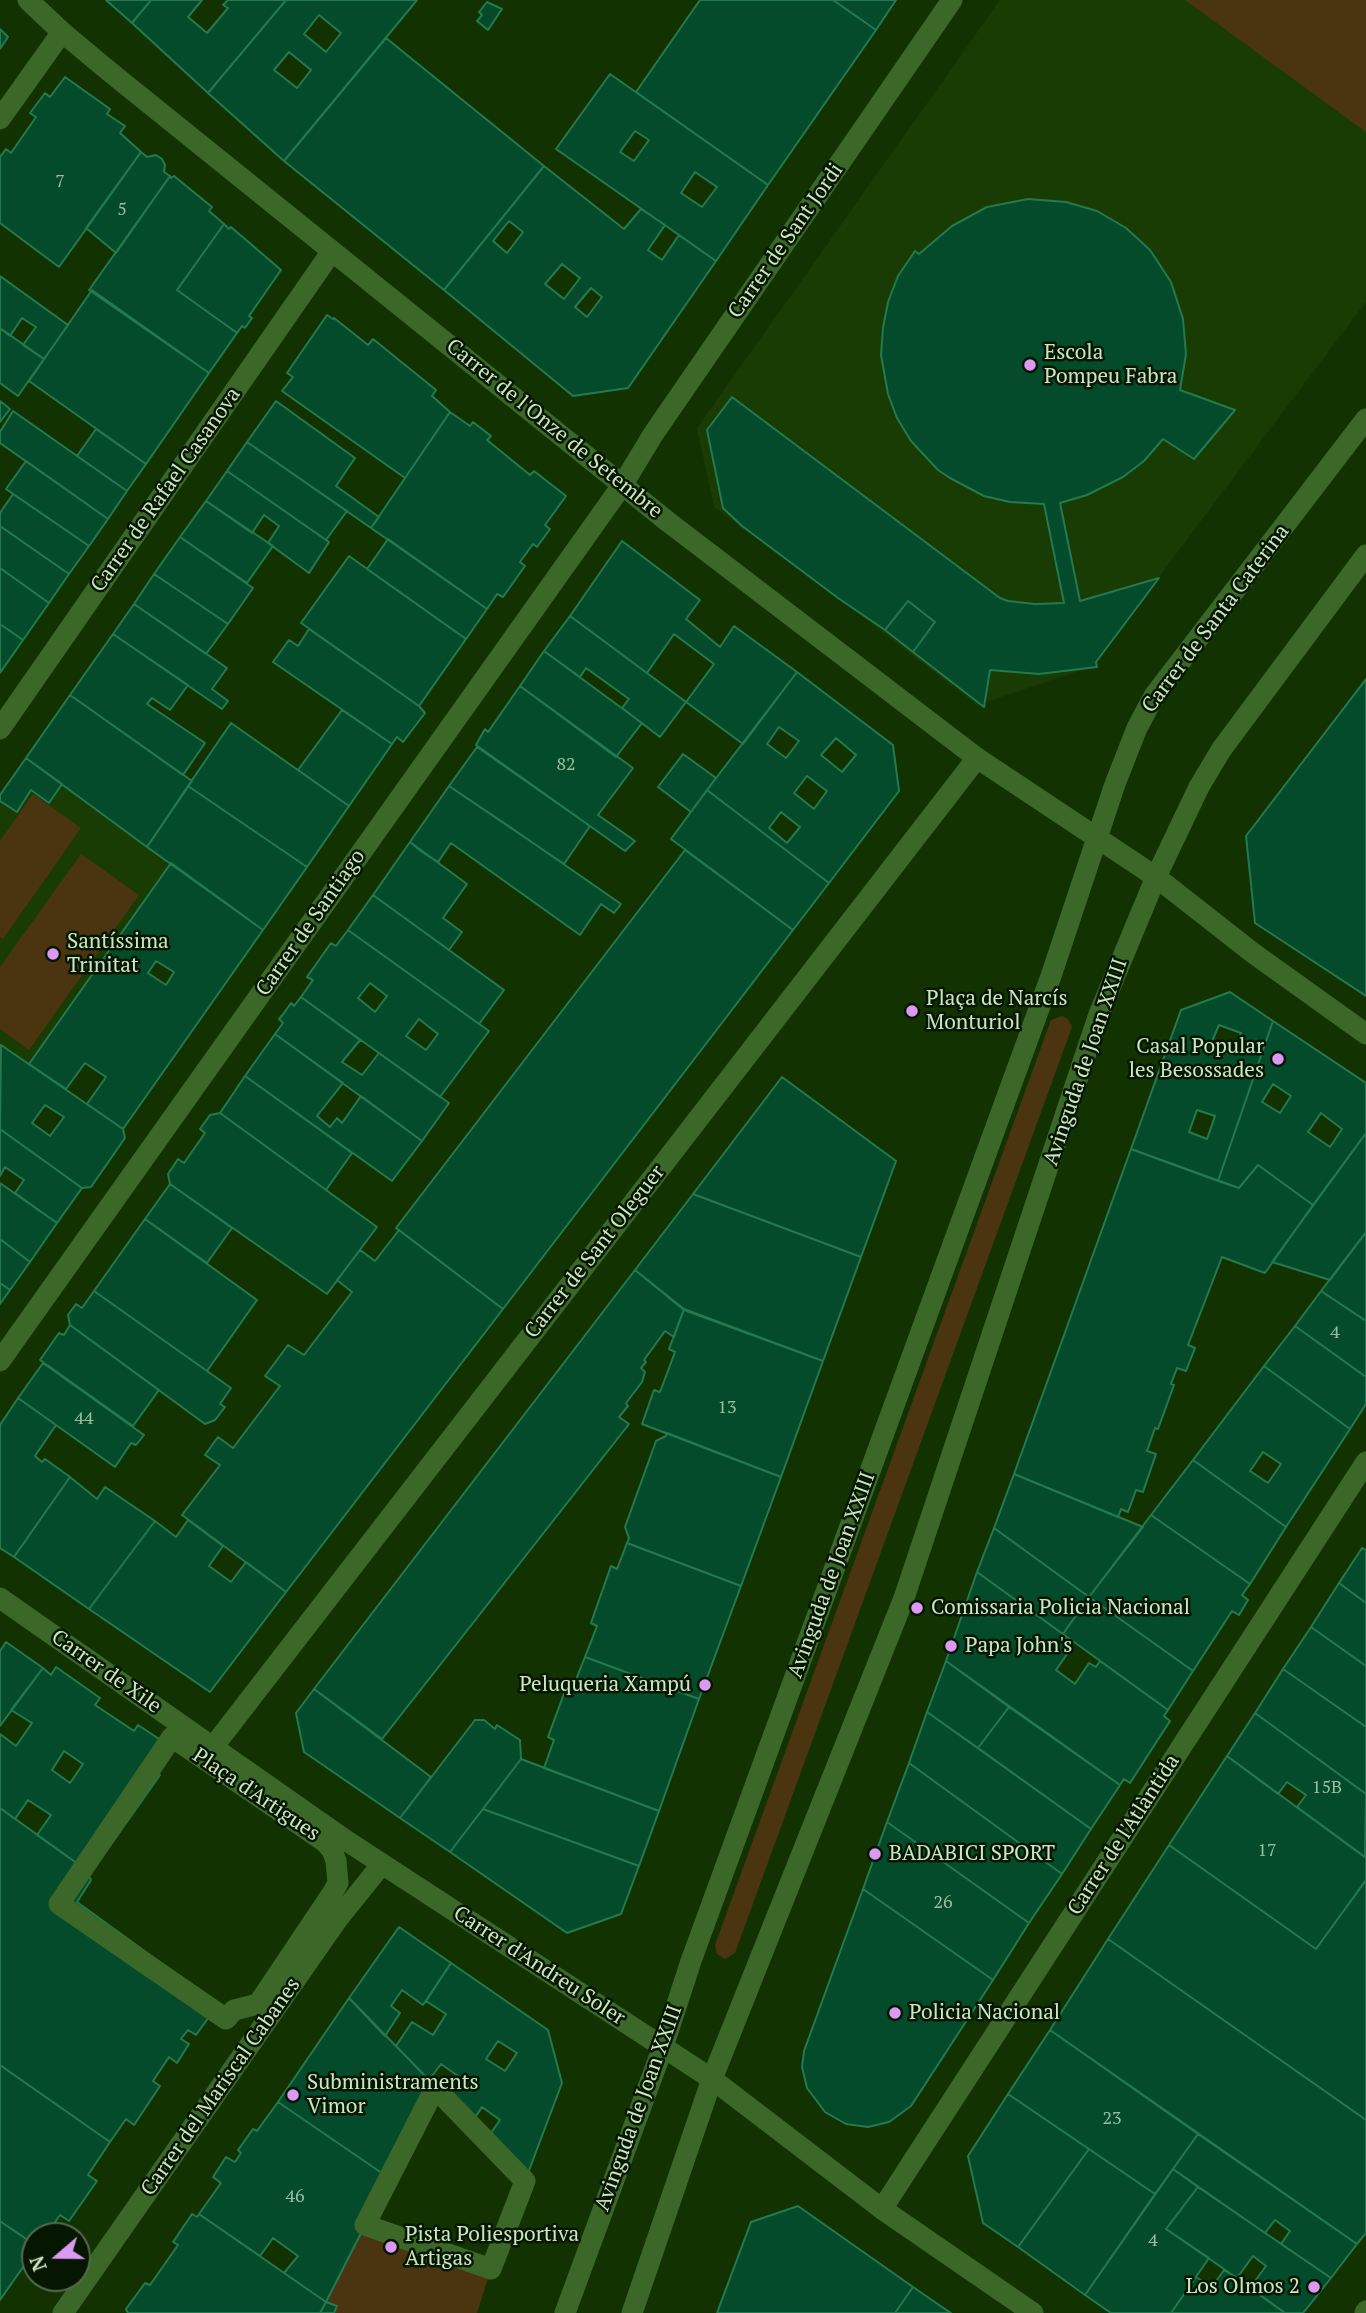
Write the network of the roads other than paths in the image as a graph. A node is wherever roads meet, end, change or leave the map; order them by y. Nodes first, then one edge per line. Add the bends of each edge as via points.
1 (28, 0) edge
2 (952, 0) edge
3 (62, 32) junction
4 (0, 119) edge
5 (332, 251) junction
6 (1366, 419) edge
7 (623, 484) junction
8 (1366, 555) edge
9 (0, 729) edge
10 (977, 758) junction
11 (1097, 836) junction
12 (1156, 877) junction
13 (1366, 1034) edge
14 (0, 1361) edge
15 (1366, 1462) edge
16 (0, 1598) edge
17 (213, 1747) junction
18 (382, 1864) junction
19 (59, 1904) joint
20 (663, 2047) junction
21 (712, 2079) junction
22 (525, 2181) joint
23 (882, 2209) junction
24 (63, 2313) edge
25 (565, 2313) edge
26 (632, 2313) edge
27 (1033, 2313) edge

1 - 3 street, Carrer de l'Onze de Setembre
2 - 7 street, Carrer de Sant Jordi
3 - 4 street
3 - 5 street, Carrer de l'Onze de Setembre
5 - 7 street, Carrer de l'Onze de Setembre
5 - 9 street, Carrer de Rafael Casanova
6 - 11 street, Carrer de Santa Caterina via 1154,696 1137,728
7 - 10 street, Carrer de l'Onze de Setembre
7 - 14 street, Carrer de Santiago
8 - 12 street via 1221,750
10 - 11 street, Carrer de l'Onze de Setembre
10 - 17 street, Carrer de Sant Oleguer
11 - 12 street, Carrer de l'Onze de Setembre
11 - 20 street, Avinguda de Joan XXIII via 1051,976
12 - 13 street, Carrer de l'Onze de Setembre via 1253,954
12 - 21 street, Avinguda de Joan XXIII via 1098,1014 904,1598
15 - 23 street, Carrer de l'Atlàntida
16 - 17 street, Carrer de Xile
17 - 18 street, Carrer d'Andreu Soler
18 - 20 street, Carrer d'Andreu Soler
18 - 24 street, Carrer del Mariscal Cabanes via 337,1920
19 - 19 street, Plaça d'Artigues via 226,2019 234,2010 258,2004 333,1892 338,1871 325,1842 172,1737
20 - 21 street, Carrer d'Andreu Soler
20 - 25 street, Avinguda de Joan XXIII
21 - 23 street, Carrer d'Andreu Soler
21 - 26 street, Avinguda de Joan XXIII
22 - 22 street via 435,2088 365,2225 491,2269
23 - 27 street, Carrer d'Andreu Soler

